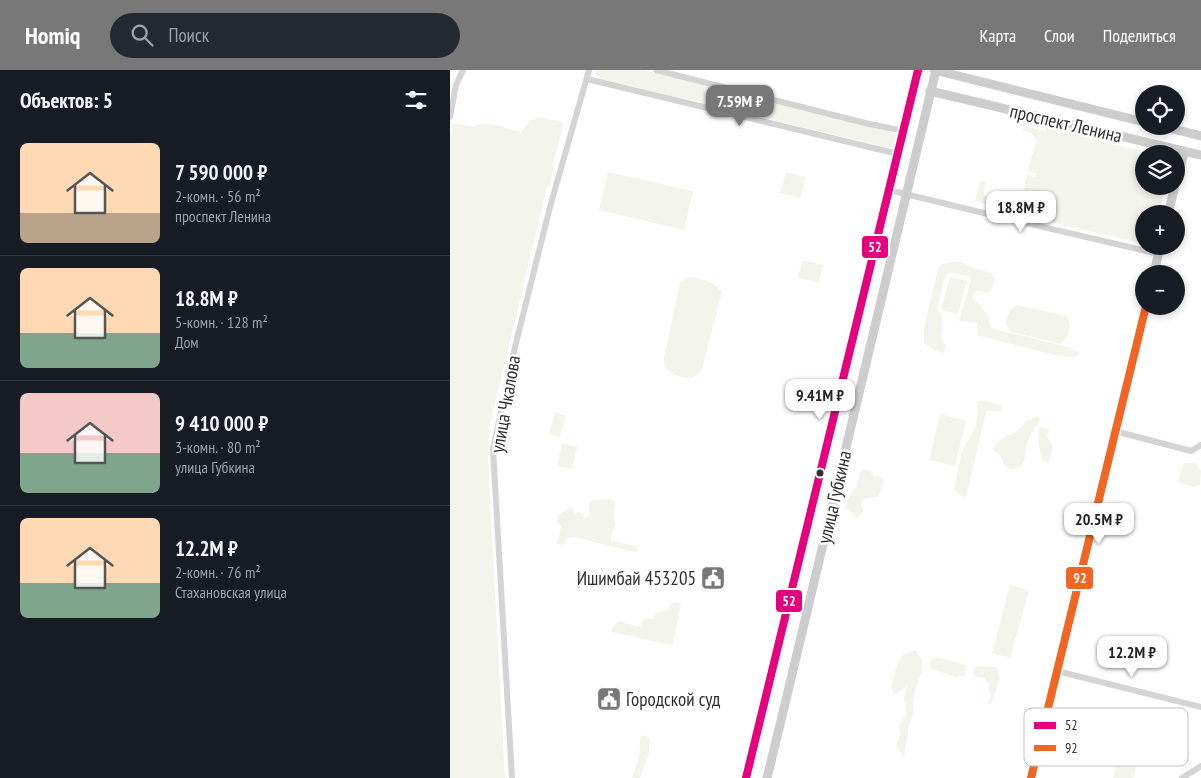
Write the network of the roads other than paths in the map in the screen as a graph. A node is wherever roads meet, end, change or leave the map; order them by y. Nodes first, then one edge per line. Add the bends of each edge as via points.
1 (462, 70) edge
2 (589, 70) edge
3 (656, 70) edge
4 (918, 70) edge
5 (935, 70) edge
6 (586, 79) junction
7 (930, 92) junction
8 (450, 117) edge
9 (1135, 120) edge
10 (904, 131) junction
11 (1185, 132) edge
12 (1201, 136) edge
13 (1159, 145) edge
14 (1185, 151) edge
15 (898, 154) junction
16 (1201, 155) edge
17 (889, 190) junction
18 (906, 194) junction
19 (1135, 245) edge
20 (1144, 315) edge
21 (1115, 431) junction
22 (1201, 444) edge
23 (1057, 671) junction
24 (1201, 706) edge
25 (1048, 708) edge
26 (1201, 766) edge
27 (512, 778) edge
28 (746, 778) edge
29 (766, 778) edge
30 (1182, 778) edge

1 - 8 street
2 - 6 street, улица Чкалова
3 - 10 street
4 - 10 main road, улица Губкина
5 - 7 main road, улица Губкина
5 - 9 main road, проспект Ленина
6 - 15 street
6 - 27 street, улица Чкалова via 550,207 493,449
7 - 13 main road, проспект Ленина
7 - 18 main road, улица Губкина
10 - 15 main road, улица Губкина
11 - 12 main road
14 - 16 main road, проспект Ленина
15 - 17 main road, улица Губкина
17 - 18 street
17 - 28 main road, улица Губкина
18 - 19 street
18 - 29 main road, улица Губкина
20 - 21 main road
21 - 22 street via 1191,451
21 - 23 main road
23 - 24 street
23 - 25 main road
26 - 30 street

